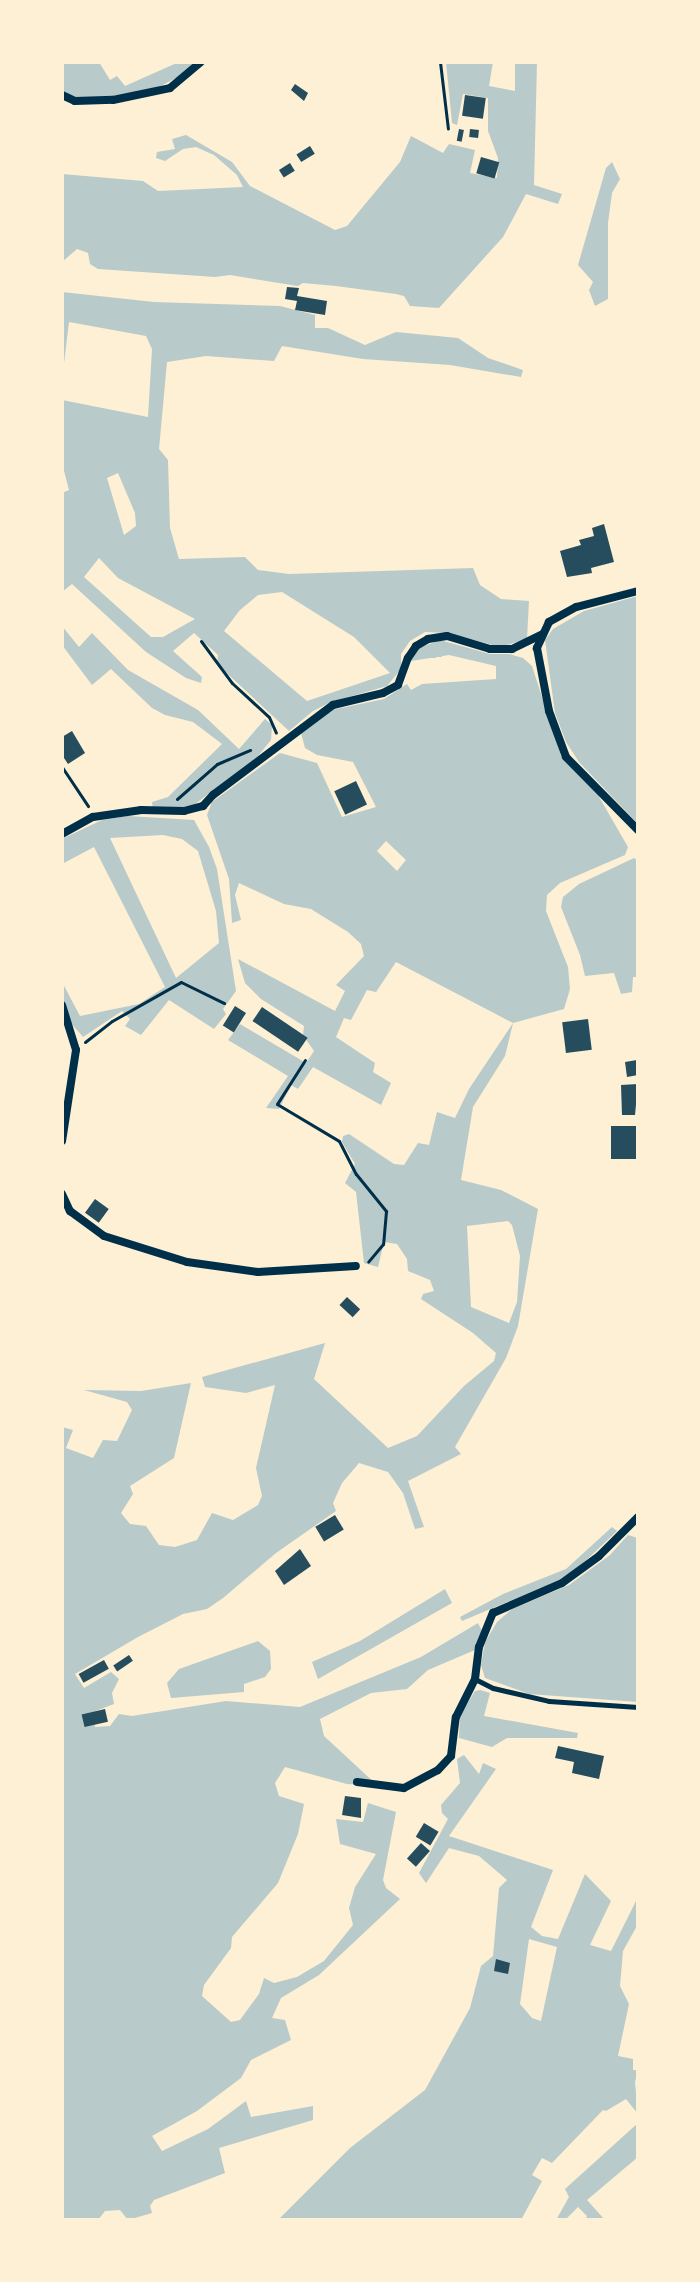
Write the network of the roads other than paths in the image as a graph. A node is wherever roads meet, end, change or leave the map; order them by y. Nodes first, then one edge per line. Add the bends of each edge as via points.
1 (201, 62) edge
2 (62, 95) edge
3 (638, 591) edge
4 (543, 634) junction
5 (638, 830) edge
6 (62, 834) edge
7 (62, 1005) edge
8 (62, 1141) edge
9 (62, 1194) edge
10 (356, 1266) road end
11 (638, 1517) edge
12 (475, 1679) junction
13 (638, 1707) edge
14 (357, 1782) dead end

1 - 2 street via 170,88 113,100 75,101
3 - 4 street via 576,607 549,622
4 - 5 street via 539,661 566,757
4 - 6 street via 512,649 490,649 447,636 428,639 408,658 398,685 333,705 203,806 93,817
7 - 8 street via 76,1050
9 - 10 street via 70,1211 104,1236 187,1262 258,1272
11 - 12 street via 562,1583 493,1613 479,1647
12 - 13 lane via 549,1701
12 - 14 street via 456,1717 451,1756 438,1770 404,1788

